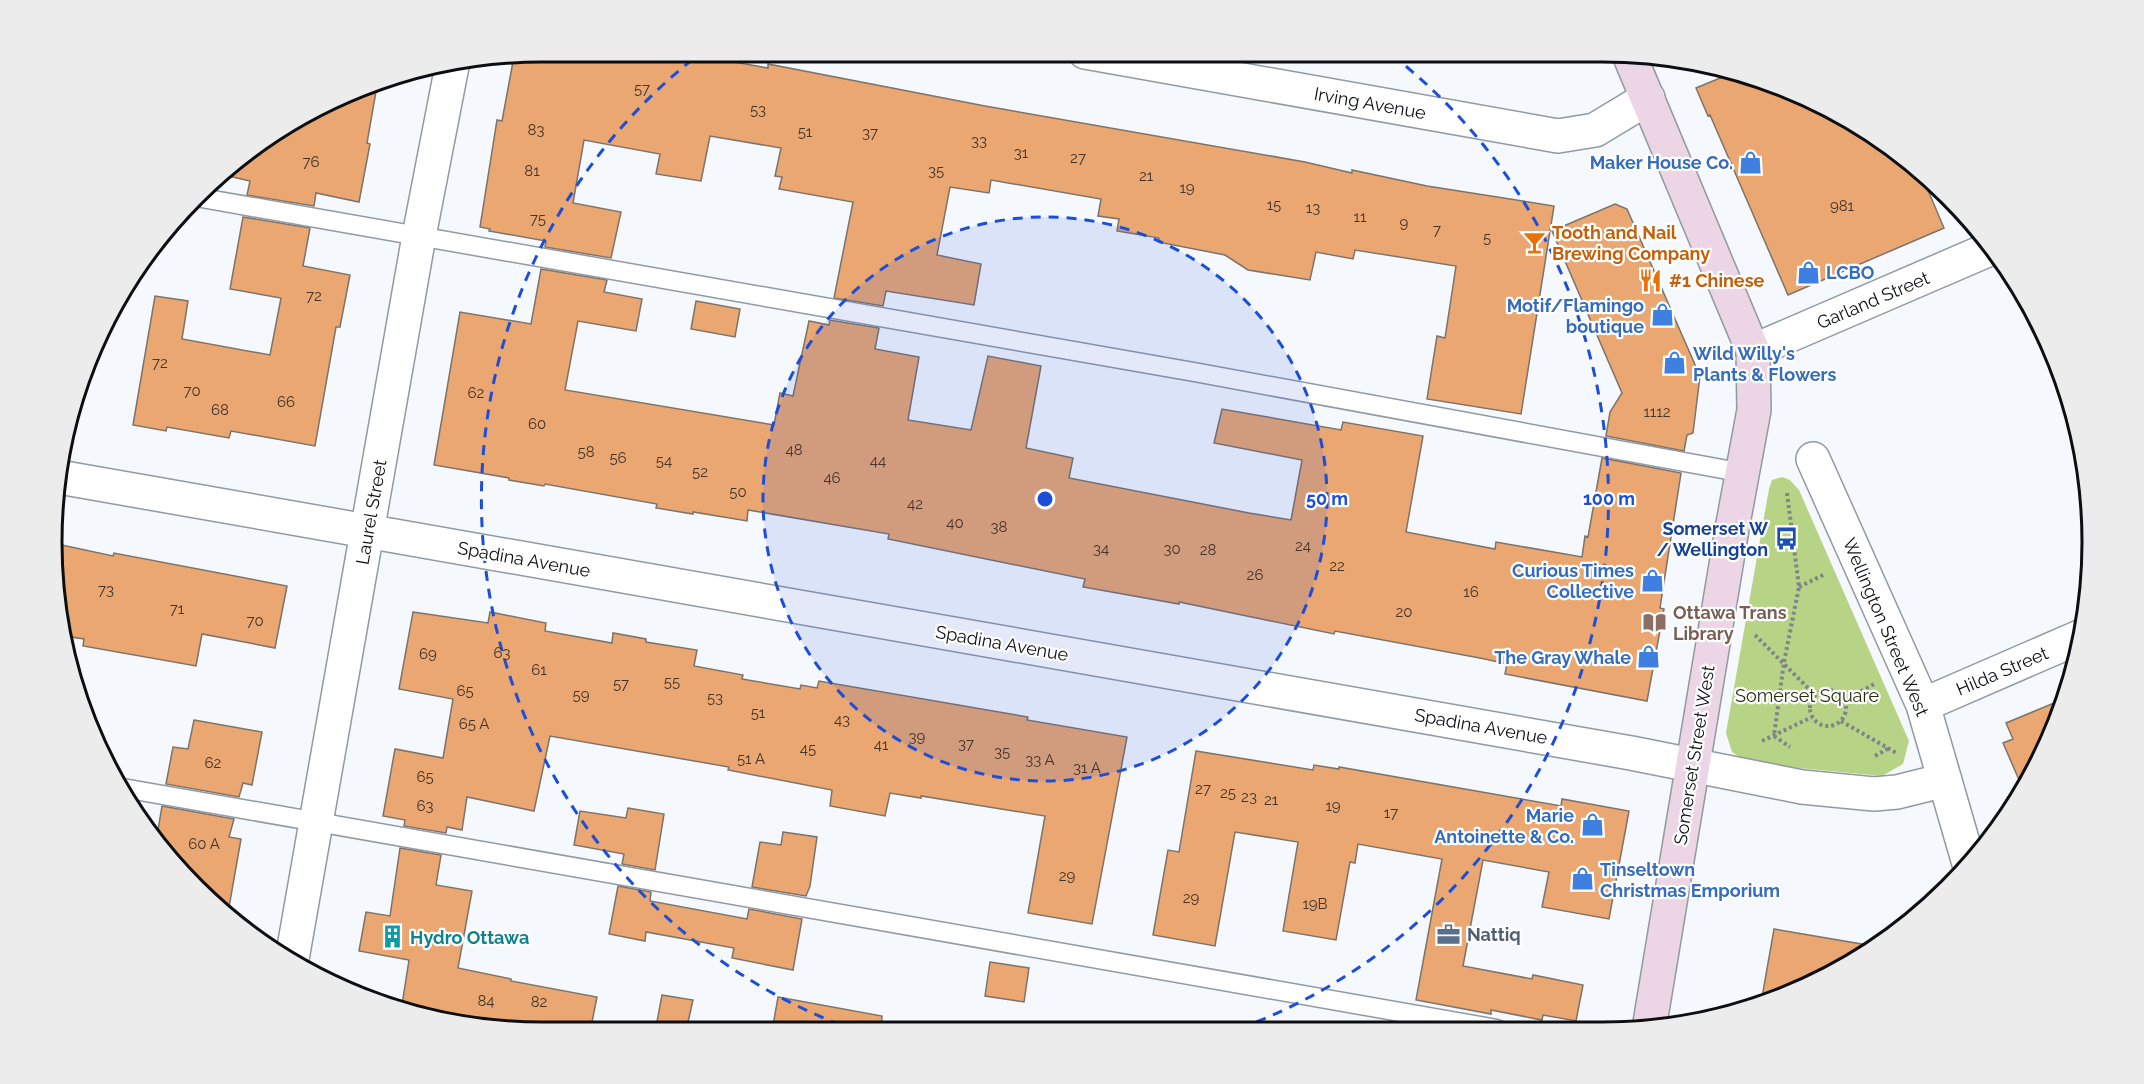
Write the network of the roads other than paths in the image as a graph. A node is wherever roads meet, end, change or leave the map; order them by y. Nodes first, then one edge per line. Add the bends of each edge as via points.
1 (1146, 62) edge
2 (1633, 63) edge
3 (451, 70) edge
4 (1647, 98) junction
5 (206, 199) edge
6 (419, 236) junction
7 (1985, 251) edge
8 (1754, 351) junction
9 (1813, 459) dead end
10 (1744, 473) junction
11 (66, 478) edge
12 (368, 531) junction
13 (2072, 640) edge
14 (1923, 705) junction
15 (1692, 764) junction
16 (1945, 780) junction
17 (131, 790) edge
18 (315, 823) junction
19 (1966, 855) edge
20 (293, 953) edge
21 (1651, 1019) edge
22 (1457, 1022) edge

1 - 4 street, Irving Avenue via 1558,136 1594,130
2 - 4 main road
3 - 6 street, Laurel Street
4 - 8 main road
5 - 6 lane
6 - 10 lane
6 - 12 street, Laurel Street
7 - 8 street, Garland Street
8 - 10 main road, Somerset Street West via 1754,410
9 - 14 street, Wellington Street West
10 - 15 main road, Somerset Street West
11 - 12 street, Spadina Avenue
12 - 15 street, Spadina Avenue
12 - 18 street, Laurel Street
13 - 14 street, Hilda Street
14 - 16 street, Wellington Street West
15 - 16 street, Spadina Avenue via 1802,787 1874,794
15 - 21 main road, Somerset Street West
16 - 19 street, Wellington Street West
17 - 18 lane
18 - 20 street, Laurel Street
18 - 22 lane

